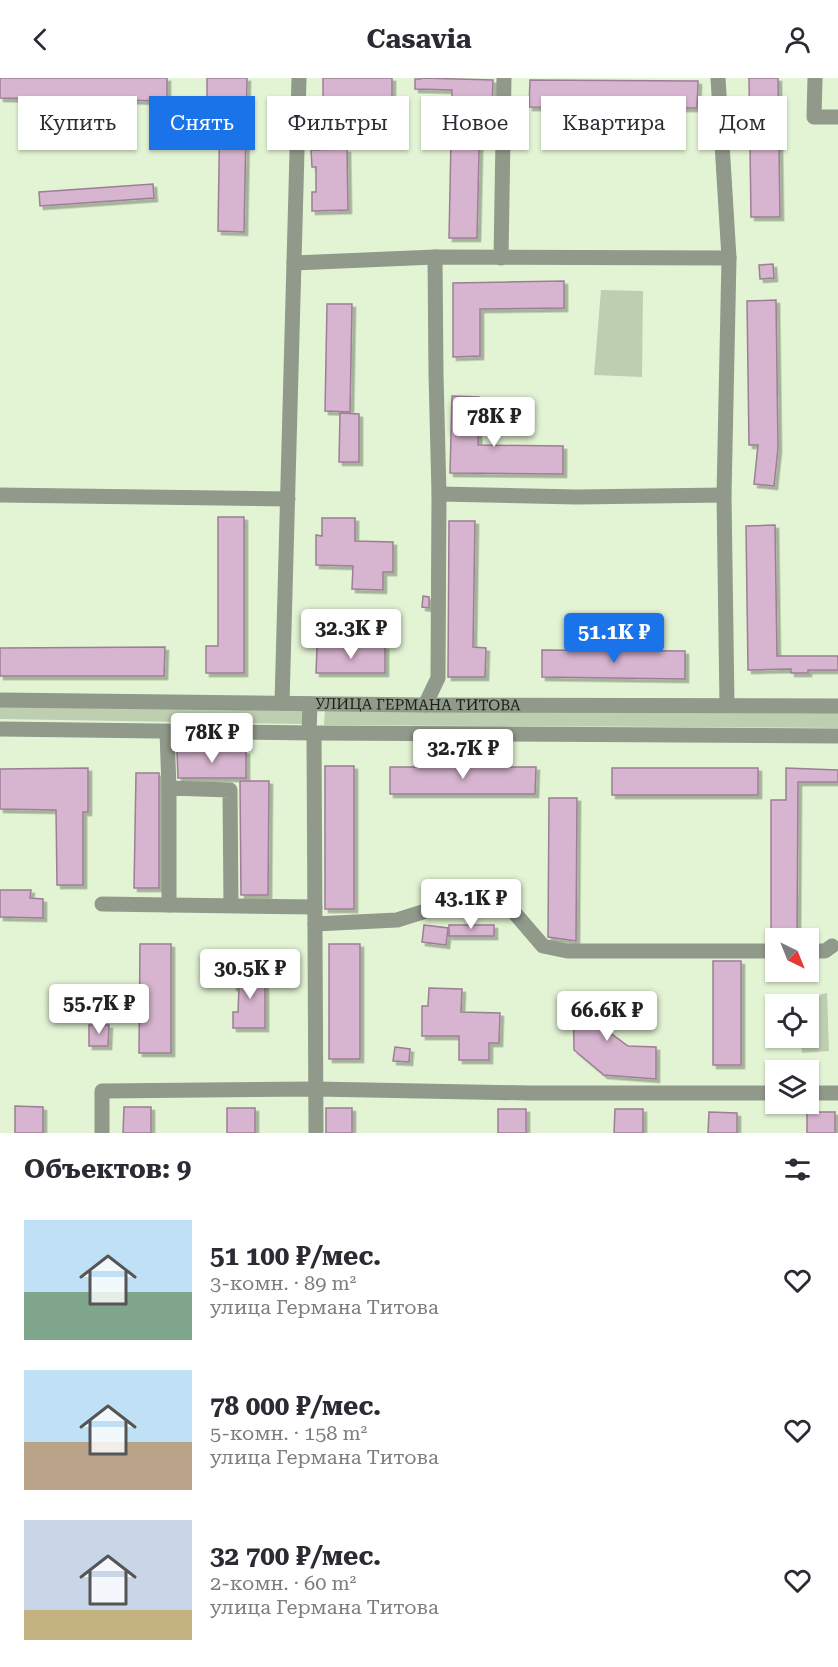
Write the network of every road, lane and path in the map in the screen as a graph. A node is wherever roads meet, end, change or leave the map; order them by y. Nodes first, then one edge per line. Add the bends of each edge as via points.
1 (299, 78) edge
2 (504, 78) edge
3 (718, 78) edge
4 (816, 78) edge
5 (838, 117) edge
6 (435, 257) junction
7 (501, 258) junction
8 (729, 258) junction
9 (294, 262) junction
10 (439, 494) junction
11 (0, 495) edge
12 (724, 495) junction
13 (288, 499) junction
14 (0, 700) edge
15 (282, 703) junction
16 (310, 704) junction
17 (425, 705) junction
18 (727, 705) junction
19 (838, 706) edge
20 (0, 729) edge
21 (167, 732) junction
22 (312, 733) junction
23 (834, 736) edge
24 (169, 788) junction
25 (102, 904) dead end
26 (169, 904) junction
27 (231, 905) junction
28 (315, 907) junction
29 (315, 924) junction
30 (832, 946) dead end
31 (765, 951) edge
32 (819, 951) edge
33 (316, 1089) junction
34 (765, 1093) edge
35 (819, 1093) edge
36 (838, 1093) edge
37 (102, 1133) edge
38 (316, 1133) edge

1 - 9 street
2 - 7 street
3 - 8 street
4 - 5 street via 814,117
6 - 7 street
6 - 9 street
6 - 10 street
7 - 8 street
8 - 12 street
9 - 13 street
10 - 12 street
10 - 17 street via 438,678
11 - 13 street
12 - 18 street
13 - 15 street
14 - 15 street, УЛИЦА ГЕРМАНА ТИТОВА
15 - 16 street, УЛИЦА ГЕРМАНА ТИТОВА
16 - 17 street, УЛИЦА ГЕРМАНА ТИТОВА
16 - 22 street
17 - 18 street, УЛИЦА ГЕРМАНА ТИТОВА
18 - 19 street, УЛИЦА ГЕРМАНА ТИТОВА
20 - 21 street, УЛИЦА ГЕРМАНА ТИТОВА
21 - 22 street, УЛИЦА ГЕРМАНА ТИТОВА
21 - 24 street
22 - 23 street, УЛИЦА ГЕРМАНА ТИТОВА
22 - 28 street
24 - 26 street
24 - 27 street via 230,790
25 - 26 street
26 - 27 street
27 - 28 street
28 - 29 street
29 - 31 street via 397,920 458,902 491,902 512,910 543,946 567,951
29 - 33 street
30 - 32 street
33 - 34 street
33 - 37 street via 102,1091
33 - 38 street
35 - 36 street

